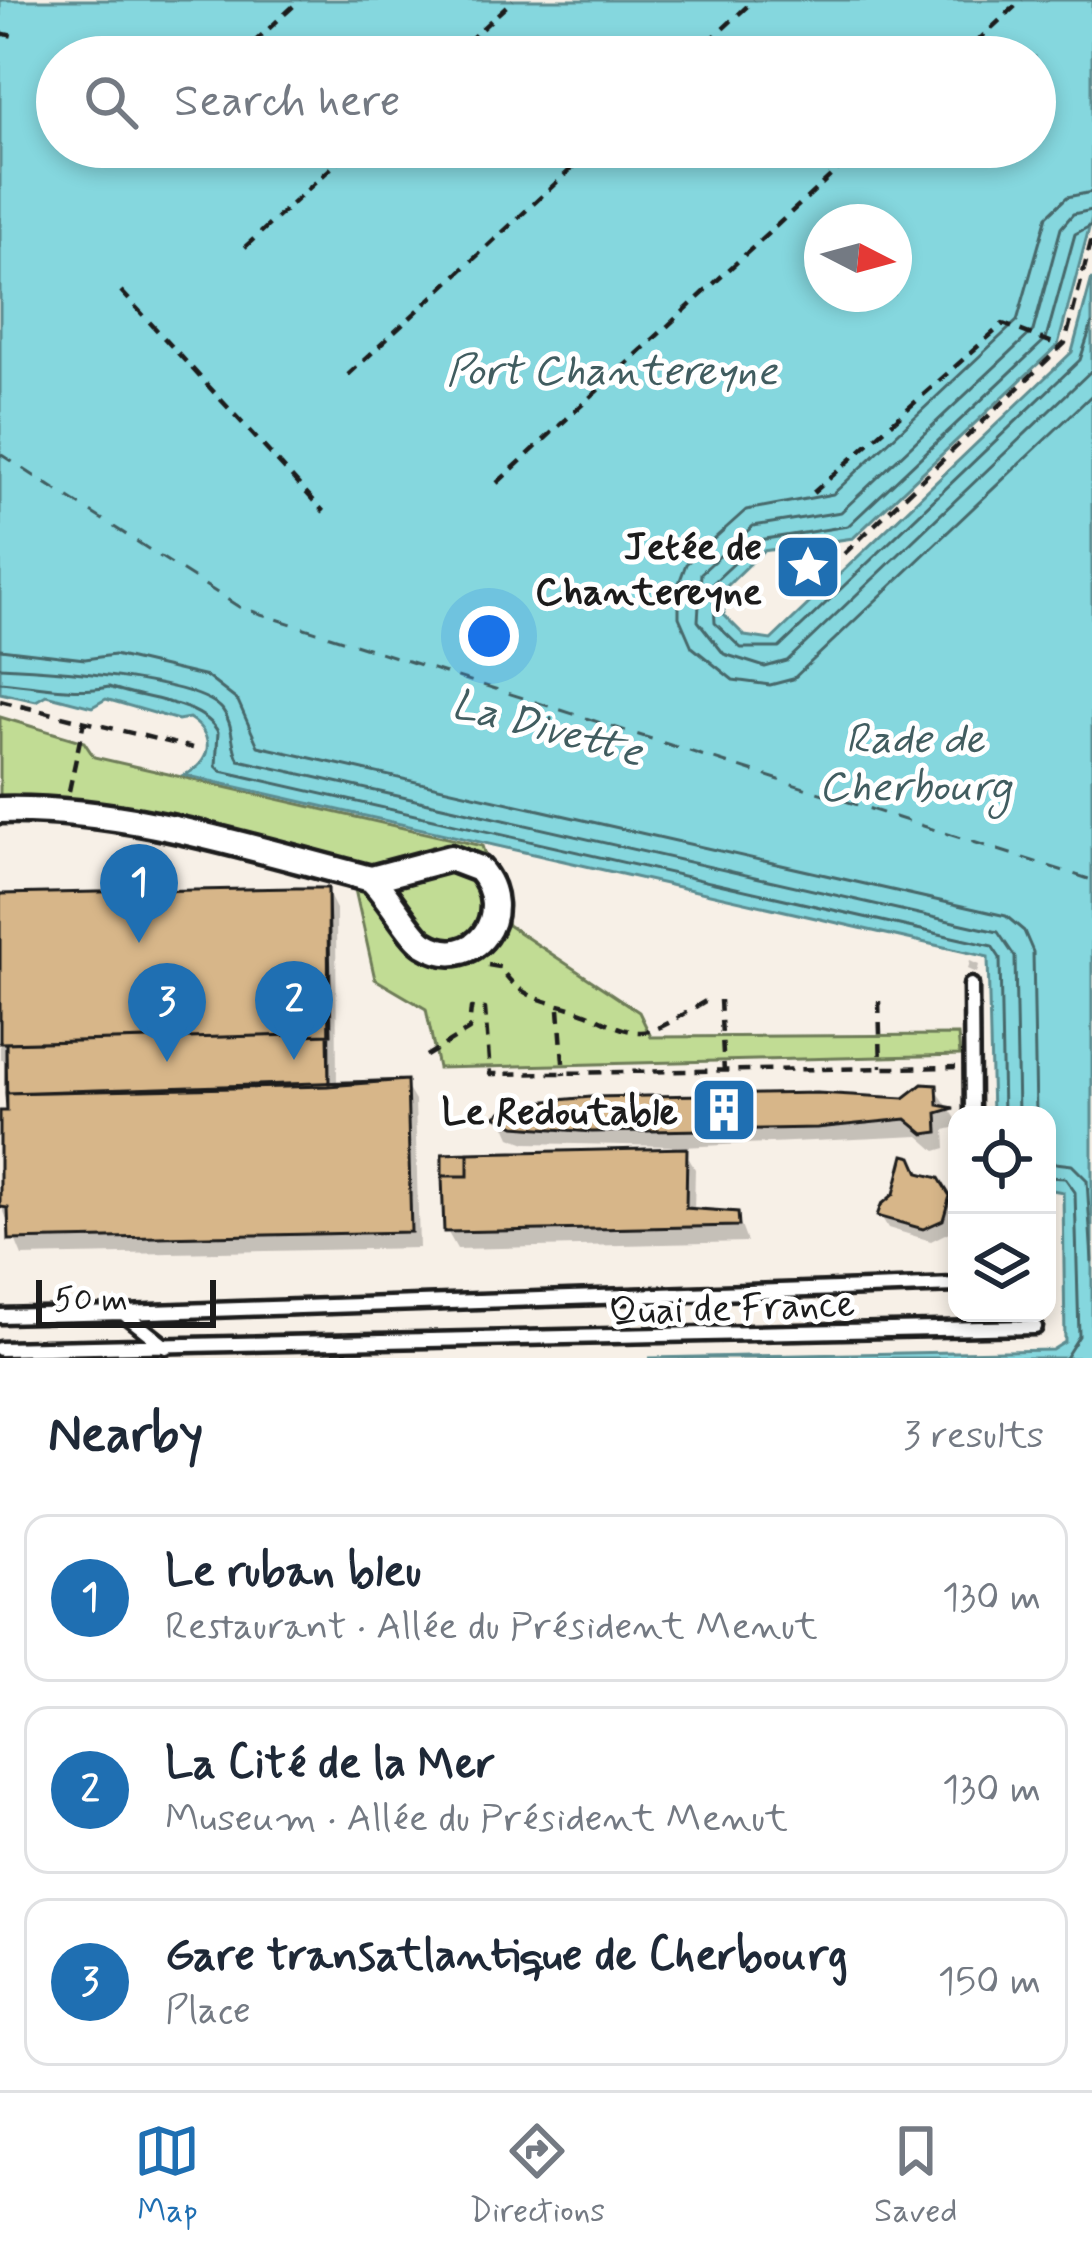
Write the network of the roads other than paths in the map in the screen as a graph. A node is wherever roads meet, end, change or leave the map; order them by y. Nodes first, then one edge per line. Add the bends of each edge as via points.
1 (0, 810) edge
2 (370, 879) junction
3 (971, 985) dead end
4 (972, 1106) edge
5 (948, 1285) edge
6 (123, 1313) junction
7 (0, 1316) edge
8 (974, 1322) edge
9 (1034, 1327) dead end
10 (974, 1329) junction
11 (166, 1347) junction
12 (0, 1349) edge

1 - 2 street via 65,808 130,819
2 - 2 street via 396,902 417,938 440,951 479,941 494,918 490,881 465,860
3 - 4 lane
5 - 6 lane
6 - 7 lane
6 - 11 lane
8 - 10 lane
9 - 10 lane, Quai de France
10 - 11 lane, Quai de France
11 - 12 lane, Quai de France

